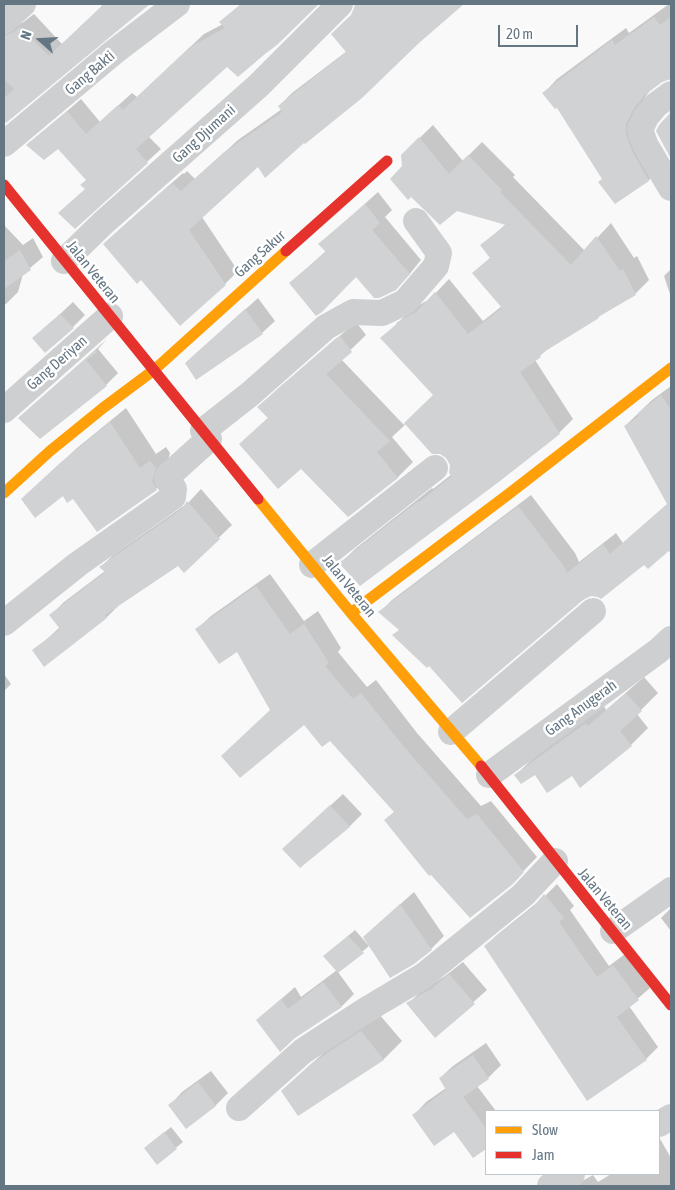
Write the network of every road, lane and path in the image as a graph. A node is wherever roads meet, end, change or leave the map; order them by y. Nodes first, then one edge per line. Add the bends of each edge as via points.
1 (23, 4) edge
2 (177, 4) edge
3 (340, 4) edge
4 (4, 21) edge
5 (671, 94) edge
6 (4, 144) edge
7 (387, 161) dead end
8 (4, 185) edge
9 (671, 188) edge
10 (416, 221) dead end
11 (64, 261) junction
12 (110, 316) junction
13 (671, 368) edge
14 (154, 370) junction
15 (4, 410) edge
16 (206, 435) junction
17 (435, 468) dead end
18 (4, 493) edge
19 (312, 565) junction
20 (592, 611) dead end
21 (350, 613) junction
22 (4, 623) edge
23 (671, 639) edge
24 (451, 732) junction
25 (489, 774) junction
26 (555, 861) junction
27 (671, 890) edge
28 (613, 931) junction
29 (671, 1005) edge
30 (239, 1108) dead end
31 (671, 1117) edge
32 (660, 1123) edge
33 (570, 1175) edge
34 (550, 1186) edge

1 - 4 street
2 - 6 street, Gang Bakti
3 - 11 street, Gang Djumani via 258,86
5 - 9 street via 656,105 640,130
7 - 14 street, Gang Sakur
8 - 11 street, Jalan Veteran
10 - 16 street via 439,253 436,266 405,302 382,313 353,312 326,327
11 - 12 street, Jalan Veteran
12 - 14 street, Jalan Veteran
12 - 15 street, Gang Deriyan
13 - 21 street
14 - 16 street, Jalan Veteran
14 - 18 street, Gang Sakur via 96,414
16 - 19 street, Jalan Veteran
16 - 22 street via 168,476 174,489 173,497 78,564
17 - 19 street
19 - 21 street, Jalan Veteran
20 - 24 street
21 - 24 street, Jalan Veteran
23 - 25 street, Gang Anugerah
24 - 25 street, Jalan Veteran
25 - 26 street, Jalan Veteran
26 - 28 street, Jalan Veteran
26 - 30 street via 523,895 423,976 303,1051
27 - 28 street
28 - 29 street, Jalan Veteran
31 - 32 street
33 - 34 street

